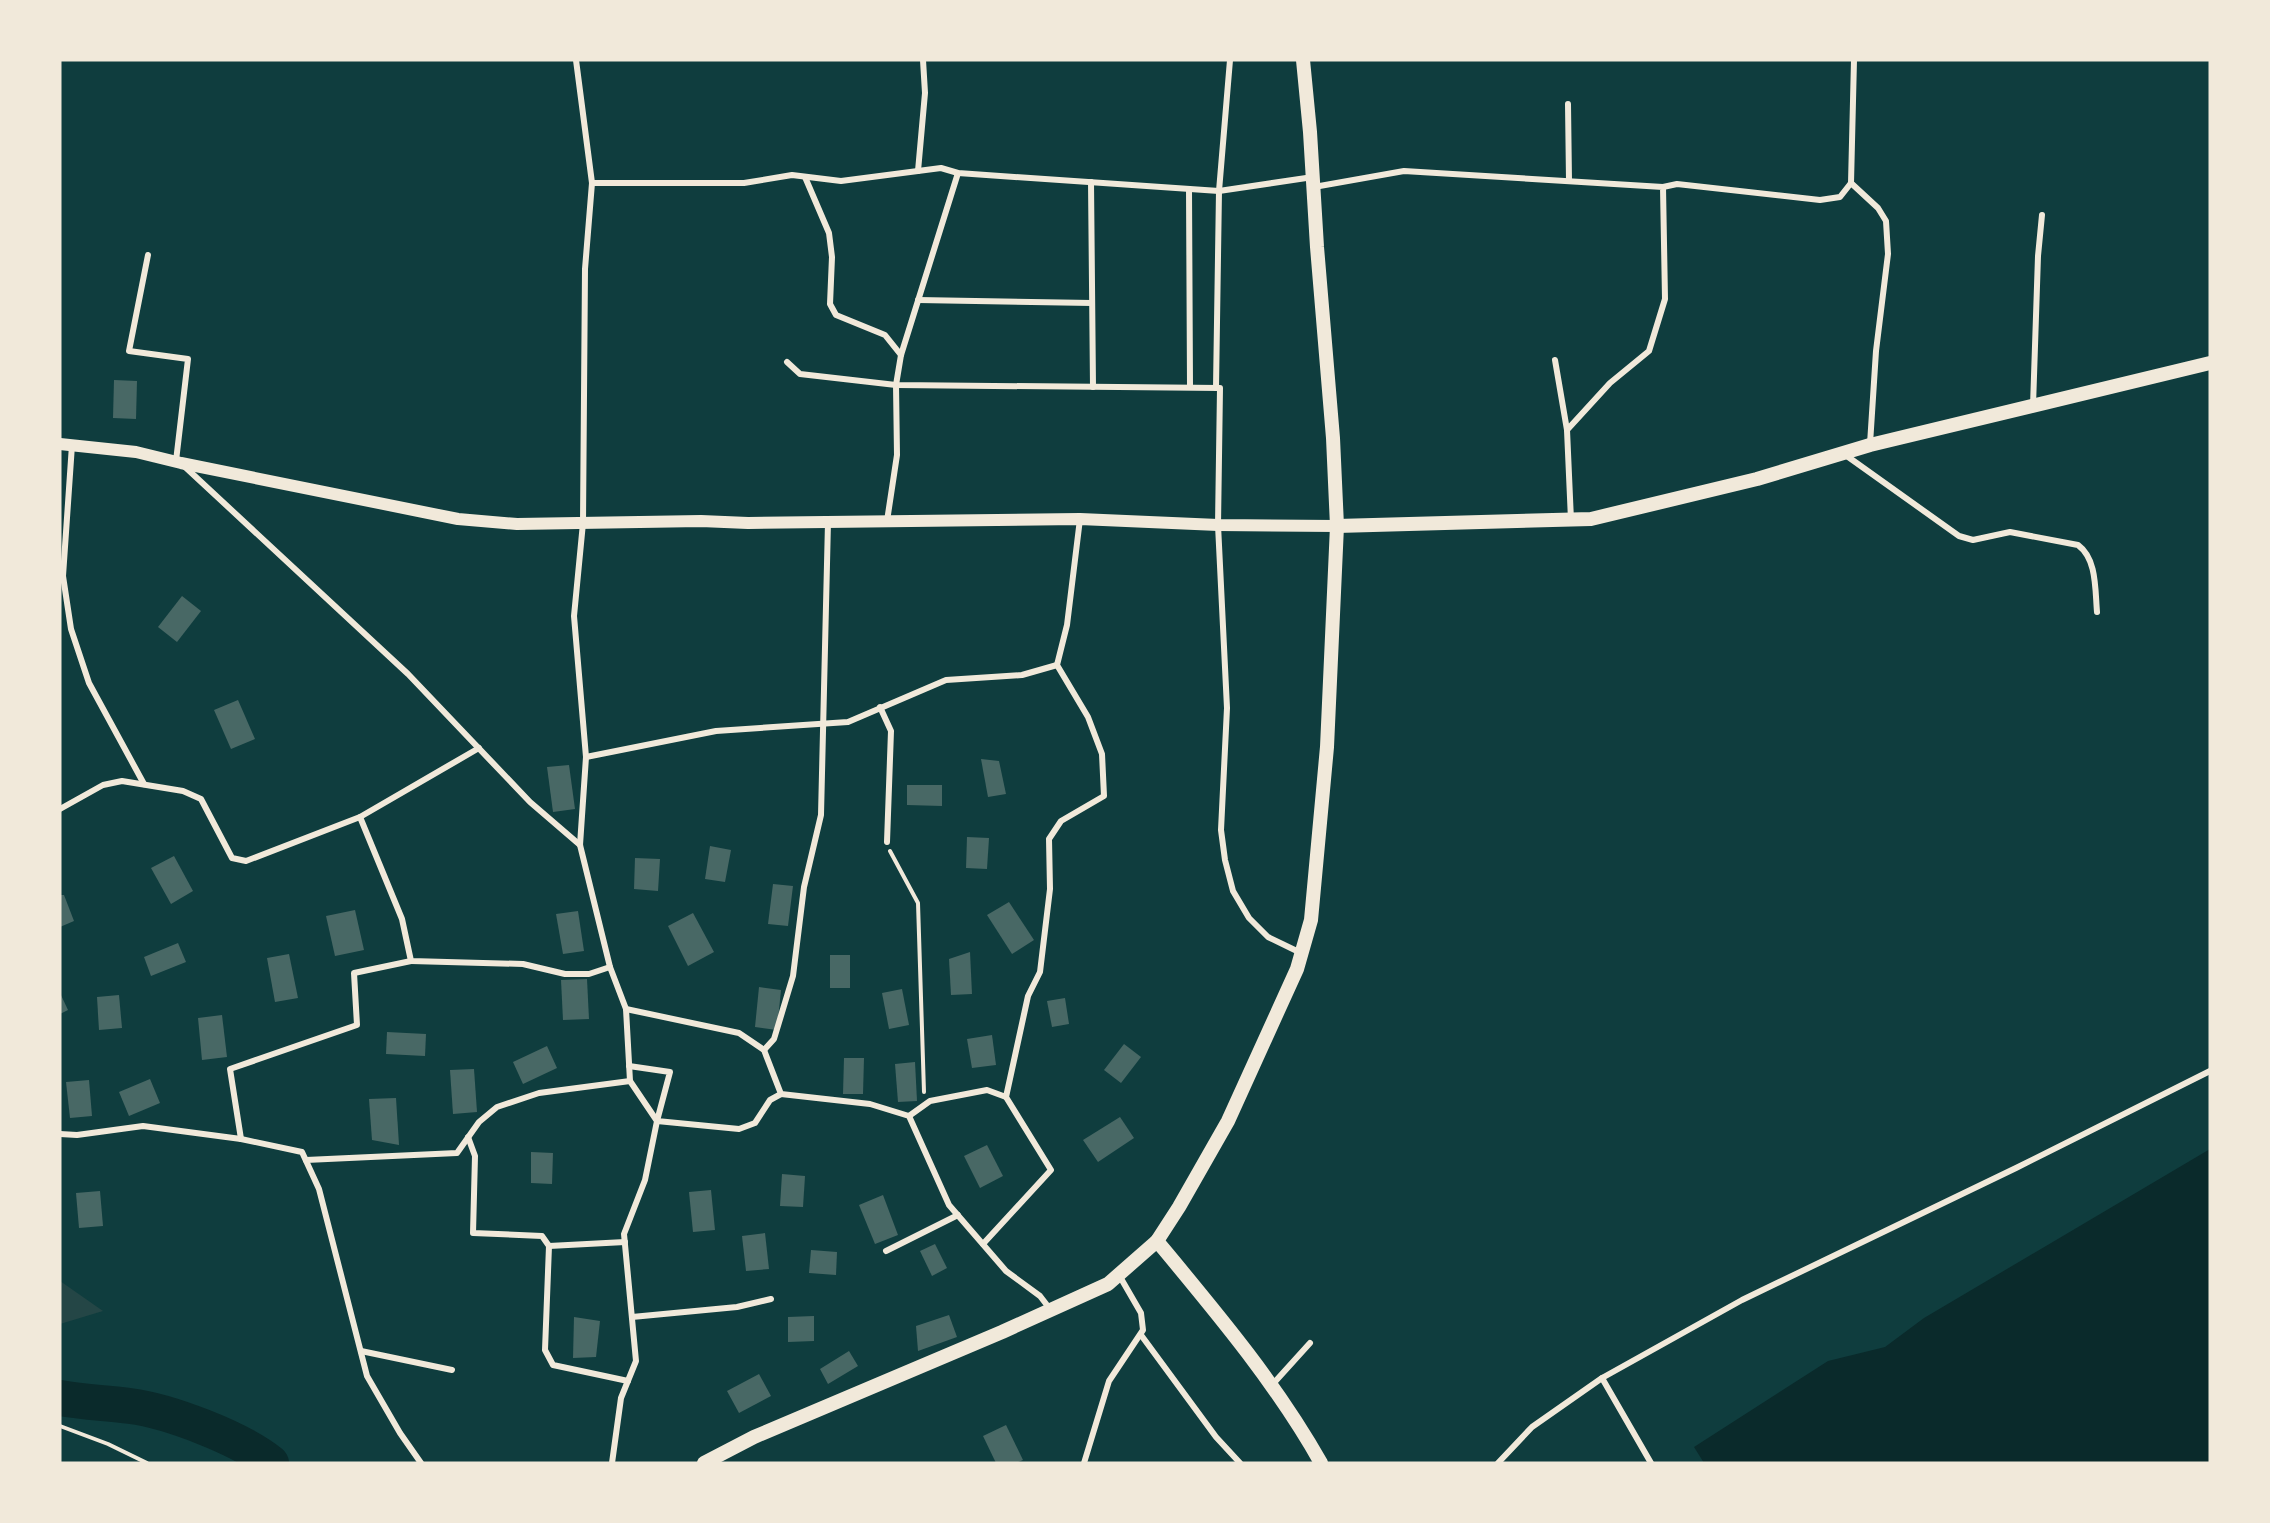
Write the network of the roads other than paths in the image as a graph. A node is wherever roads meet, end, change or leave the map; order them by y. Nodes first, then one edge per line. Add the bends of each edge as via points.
1 (576, 60) edge
2 (923, 60) edge
3 (1230, 60) edge
4 (1303, 60) edge
5 (1854, 60) edge
6 (1568, 104) dead end
7 (918, 171) junction
8 (958, 173) junction
9 (805, 177) junction
10 (1569, 181) junction
11 (1091, 182) junction
12 (1313, 182) junction
13 (592, 183) junction
14 (1851, 183) junction
15 (1663, 187) junction
16 (1189, 189) junction
17 (1219, 191) junction
18 (2042, 214) dead end
19 (148, 255) dead end
20 (918, 300) junction
21 (1092, 303) junction
22 (901, 355) junction
23 (1555, 360) dead end
24 (787, 362) dead end
25 (2210, 363) edge
26 (896, 385) junction
27 (1093, 387) junction
28 (1190, 387) junction
29 (1216, 388) junction
30 (2033, 407) junction
31 (1567, 430) junction
32 (66, 445) edge
33 (1870, 445) junction
34 (1843, 453) junction
35 (178, 463) junction
36 (1080, 519) junction
37 (1571, 520) junction
38 (887, 521) junction
39 (828, 522) junction
40 (583, 523) junction
41 (1218, 525) junction
42 (1337, 526) junction
43 (2097, 612) dead end
44 (1057, 665) junction
45 (880, 707) junction
46 (823, 723) junction
47 (479, 748) junction
48 (586, 758) junction
49 (144, 784) junction
50 (60, 809) edge
51 (360, 817) junction
52 (887, 842) road end
53 (580, 845) junction
54 (1302, 953) junction
55 (411, 961) junction
56 (610, 968) junction
57 (626, 1010) junction
58 (764, 1050) junction
59 (629, 1066) junction
60 (2210, 1071) edge
61 (630, 1080) junction
62 (781, 1094) junction
63 (1006, 1097) junction
64 (909, 1116) junction
65 (657, 1121) junction
66 (60, 1134) edge
67 (468, 1137) junction
68 (241, 1139) junction
69 (306, 1160) junction
70 (958, 1215) junction
71 (1157, 1241) junction
72 (625, 1242) junction
73 (983, 1244) junction
74 (549, 1246) junction
75 (886, 1251) dead end
76 (1119, 1274) junction
77 (771, 1299) dead end
78 (1051, 1310) junction
79 (632, 1317) junction
80 (1141, 1335) junction
81 (1310, 1343) dead end
82 (361, 1351) junction
83 (452, 1370) dead end
84 (1602, 1378) junction
85 (628, 1381) junction
86 (1272, 1385) junction
87 (421, 1463) edge
88 (612, 1463) edge
89 (704, 1463) edge
90 (1084, 1463) edge
91 (1240, 1463) edge
92 (1322, 1463) edge
93 (1498, 1463) edge
94 (1651, 1463) edge

1 - 13 street
2 - 7 street via 925,93
3 - 17 street
4 - 12 main road
5 - 14 street
6 - 10 street
7 - 8 street via 941,168
7 - 9 street via 841,181
8 - 11 street
8 - 20 street
9 - 13 street via 792,175 744,183
9 - 22 street via 829,233 830,304 836,315 885,336
10 - 12 street via 1404,171
10 - 15 street
11 - 16 street
11 - 21 street
12 - 17 street
12 - 42 main road
13 - 40 street via 585,269
14 - 15 street via 1840,197 1820,200 1677,184
14 - 33 street via 1886,221 1888,254
15 - 31 street via 1665,299 1649,351 1610,383
16 - 17 street
16 - 28 street
17 - 29 street
18 - 30 street
19 - 35 street via 129,351 188,359
20 - 21 street
20 - 22 street
21 - 27 street
22 - 26 street
23 - 31 street
24 - 26 street via 800,374
25 - 30 main road
26 - 27 street
26 - 38 street via 897,454
27 - 28 street
28 - 29 street
29 - 41 street via 1220,388
30 - 33 main road
31 - 37 street
32 - 35 main road via 136,452
32 - 49 street via 63,576 71,629 89,683
33 - 34 main road
34 - 37 main road via 1736,484 1591,519
34 - 43 street via 1959,536 1973,540 2010,532 2078,545 2087,551 2092,567
35 - 40 main road via 458,519 517,524
35 - 47 street via 408,674
36 - 38 main road
36 - 41 main road
36 - 44 street via 1067,625
37 - 42 main road
38 - 39 main road
39 - 40 main road
39 - 46 street
40 - 48 street via 574,616
41 - 42 main road
41 - 54 street via 1227,708 1221,830 1225,860 1233,891 1249,918 1268,937
42 - 54 main road via 1327,747 1311,920
44 - 45 street via 1022,675 946,680
44 - 63 street via 1088,717 1102,754 1104,796 1061,821 1049,839 1050,889 1040,972 1028,996
45 - 46 street via 848,722
45 - 52 street via 891,731
46 - 48 street via 716,731
46 - 58 street via 821,814 804,887 793,976 774,1039
47 - 51 street
47 - 53 street via 530,802
48 - 53 street
49 - 50 street via 122,781 103,785
49 - 51 street via 183,791 201,799 232,858 246,861
51 - 55 street via 402,919
53 - 56 street
54 - 71 main road via 1228,1121
55 - 56 street via 523,964 566,974 589,974
55 - 68 street via 354,974 357,1025 230,1069
56 - 57 street
57 - 58 street via 739,1033
57 - 59 street
58 - 62 street
59 - 61 street
59 - 65 street via 670,1072
60 - 84 street via 1742,1300
61 - 65 street
61 - 67 street via 539,1093 497,1107
62 - 64 street via 870,1104
62 - 65 street via 770,1100 755,1123 739,1129
63 - 64 street via 987,1090 930,1101
63 - 73 street via 1051,1170
64 - 70 street via 949,1205
65 - 72 street via 645,1180 624,1234
66 - 68 street via 143,1126
67 - 69 street via 458,1153
67 - 74 street via 475,1156 473,1233 542,1236
68 - 69 street via 302,1152
69 - 82 street via 319,1189
70 - 73 street
70 - 75 street
71 - 76 main road
71 - 86 main road
72 - 74 street
72 - 79 street
73 - 78 street via 1006,1271 1040,1296
74 - 85 street via 545,1350 553,1365
76 - 78 main road via 1108,1284
76 - 80 street via 1141,1312
77 - 79 street via 737,1307
78 - 89 main road via 754,1437
79 - 85 street via 636,1361
80 - 90 street via 1109,1381
80 - 91 street via 1216,1437
81 - 86 street
82 - 83 street
82 - 87 street via 367,1376
84 - 93 street via 1532,1427
84 - 94 street
85 - 88 street via 621,1398
86 - 92 main road

